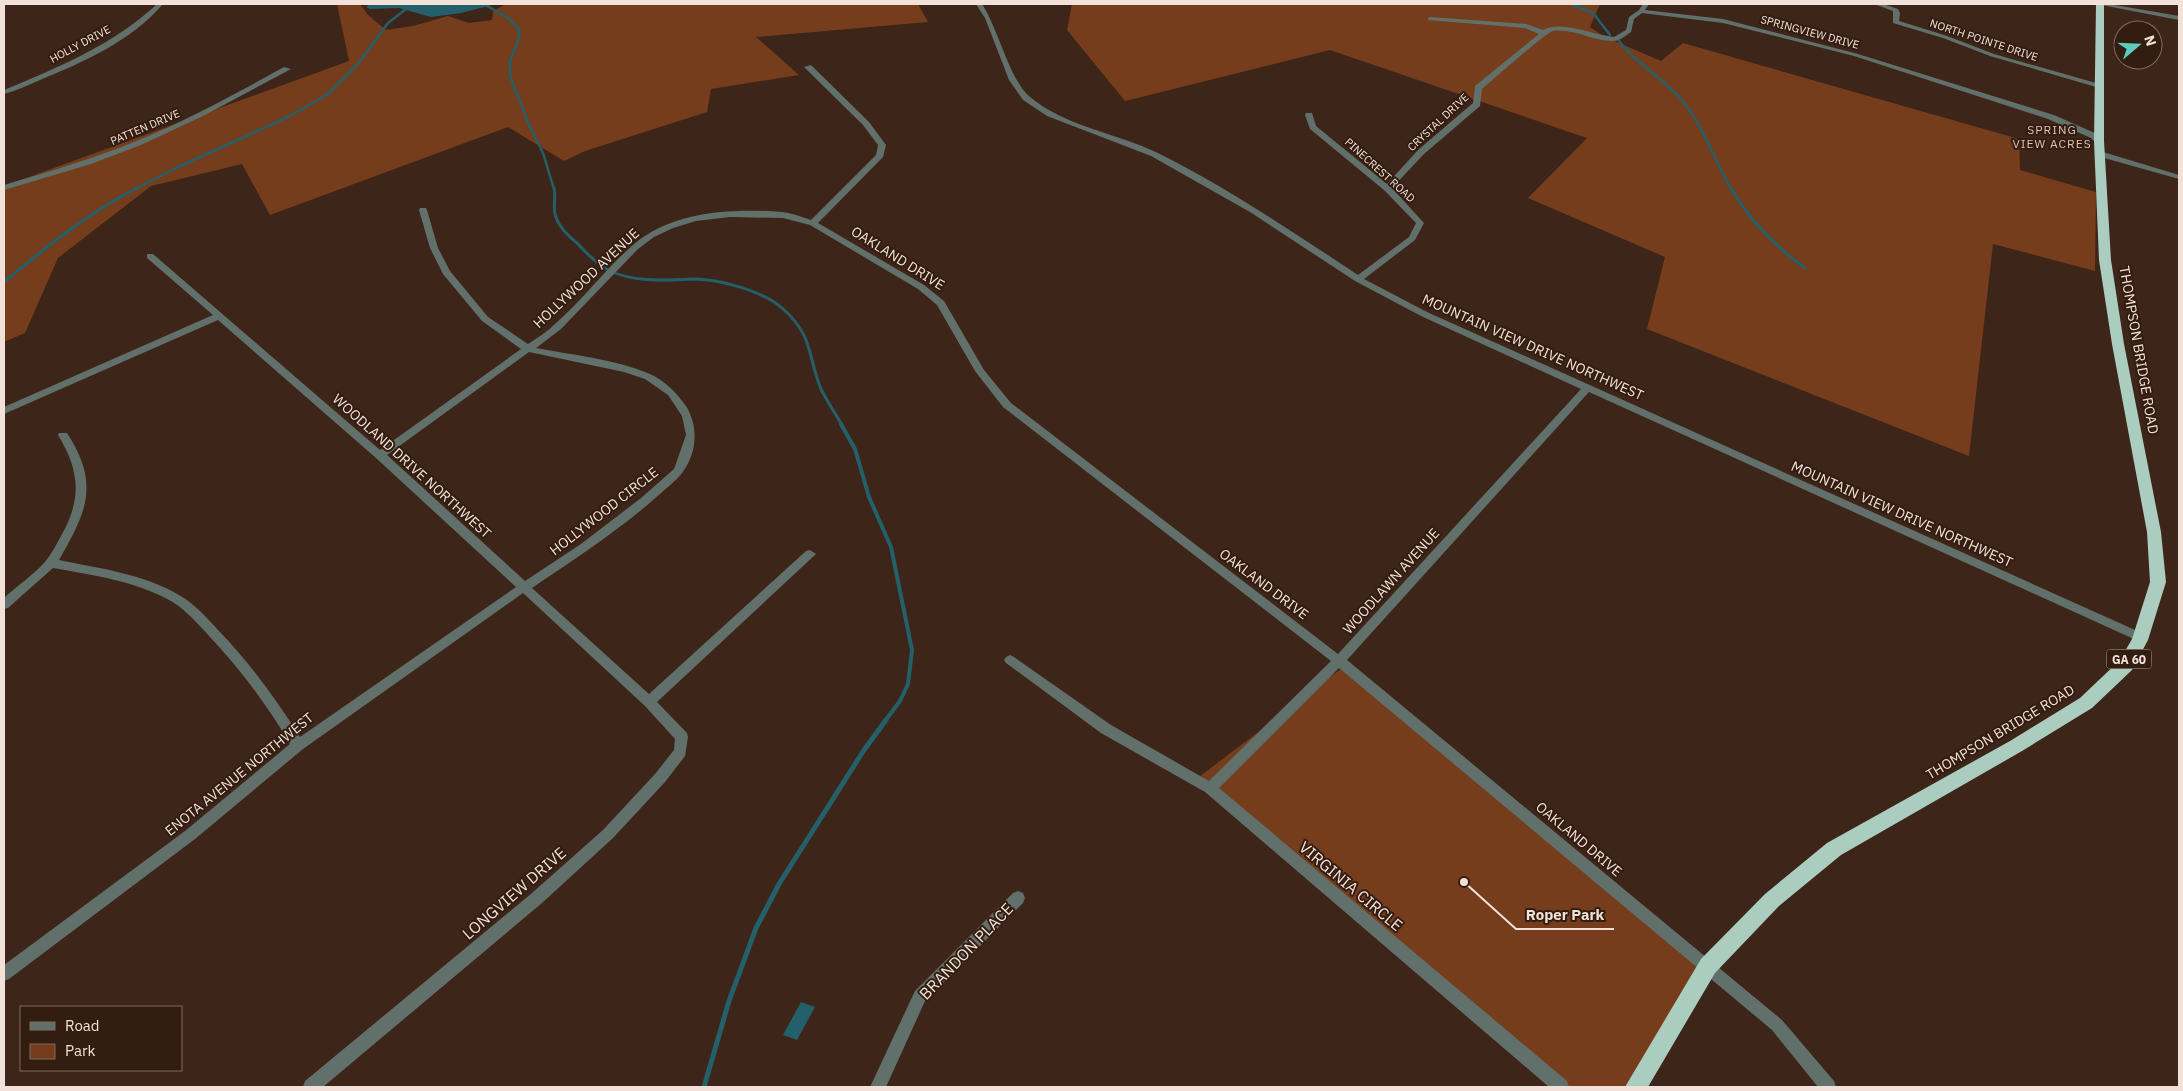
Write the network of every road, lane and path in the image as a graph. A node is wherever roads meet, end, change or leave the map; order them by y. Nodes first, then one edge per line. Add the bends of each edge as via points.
1 (160, 4) edge
2 (979, 4) edge
3 (1646, 4) edge
4 (1877, 4) edge
5 (2100, 4) edge
6 (1640, 12) junction
7 (2179, 18) edge
8 (1430, 19) dead end
9 (1542, 33) junction
10 (808, 67) dead end
11 (287, 69) dead end
12 (2099, 86) junction
13 (4, 92) edge
14 (1309, 115) dead end
15 (2100, 148) junction
16 (2179, 177) edge
17 (4, 188) edge
18 (1387, 188) junction
19 (423, 210) dead end
20 (813, 223) junction
21 (150, 256) dead end
22 (1358, 279) junction
23 (218, 316) junction
24 (528, 349) junction
25 (1588, 387) junction
26 (4, 411) edge
27 (62, 435) dead end
28 (380, 455) junction
29 (810, 554) dead end
30 (51, 563) junction
31 (524, 587) junction
32 (4, 605) edge
33 (2140, 637) junction
34 (1010, 660) dead end
35 (1339, 661) junction
36 (649, 702) junction
37 (298, 745) junction
38 (1210, 788) junction
39 (1018, 898) dead end
40 (1708, 966) junction
41 (4, 974) edge
42 (311, 1087) edge
43 (878, 1087) edge
44 (1561, 1087) edge
45 (1636, 1087) edge
46 (1828, 1087) edge

1 - 13 street, HOLLY DRIVE via 136,25 84,57
2 - 22 street, MOUNTAIN VIEW DRIVE NORTHWEST via 1013,80 1026,98 1050,114 1154,154 1253,210
3 - 6 street
4 - 12 street, NORTH POINTE DRIVE via 1896,10 1895,22
5 - 7 street
5 - 12 highway, THOMPSON BRIDGE ROAD / GA 60
6 - 9 street via 1631,18 1629,31 1615,39 1562,29
6 - 15 street, SPRINGVIEW DRIVE via 1723,21 1856,55 2051,117 2088,133
8 - 9 street via 1526,26
9 - 18 street, CRYSTAL DRIVE via 1478,88 1477,104 1421,152
10 - 20 street via 876,134 882,145 880,155
11 - 17 street, PATTEN DRIVE via 141,143
12 - 15 highway, THOMPSON BRIDGE ROAD / GA 60
14 - 18 street, PINECREST ROAD via 1314,127
15 - 16 street, SPRINGVIEW DRIVE
15 - 33 highway, THOMPSON BRIDGE ROAD / GA 60 via 2105,260 2154,532 2158,582
18 - 22 street, PINECREST ROAD via 1420,223 1412,238
19 - 24 street, HOLLYWOOD CIRCLE via 434,248 446,272 485,319
20 - 24 street, HOLLYWOOD AVENUE via 783,215 730,214 670,226 635,247 558,327
20 - 35 street, OAKLAND DRIVE via 921,287 942,303 980,371 1012,409
21 - 23 street, WOODLAND DRIVE NORTHWEST
22 - 25 street, MOUNTAIN VIEW DRIVE NORTHWEST via 1424,314
23 - 26 street
23 - 28 street, WOODLAND DRIVE NORTHWEST
24 - 28 street, HOLLYWOOD AVENUE
24 - 31 street, HOLLYWOOD CIRCLE via 626,369 648,377 672,393 687,416 691,435 678,471 585,548
25 - 33 street, MOUNTAIN VIEW DRIVE NORTHWEST
25 - 35 street, WOODLAWN AVENUE
27 - 30 street via 71,446 82,476 82,494 75,523
28 - 31 street, WOODLAND DRIVE NORTHWEST
29 - 36 street
30 - 32 street
30 - 37 street via 112,575 170,596 197,615 234,654 276,708
31 - 36 street, WOODLAND DRIVE NORTHWEST
31 - 37 street, ENOTA AVENUE NORTHWEST
33 - 40 highway, THOMPSON BRIDGE ROAD / GA 60 via 2126,665 2086,703 1834,849 1772,900
34 - 38 street, VIRGINIA CIRCLE via 1106,730
35 - 38 street, WOODLAWN AVENUE
35 - 40 street, OAKLAND DRIVE
36 - 42 street, LONGVIEW DRIVE via 682,737 680,752 660,778 608,834 537,898
37 - 41 street, ENOTA AVENUE NORTHWEST via 190,835
38 - 44 street, VIRGINIA CIRCLE
39 - 43 street, BRANDON PLACE via 920,996
40 - 45 highway, THOMPSON BRIDGE ROAD / GA 60
40 - 46 street, OAKLAND DRIVE via 1777,1025

